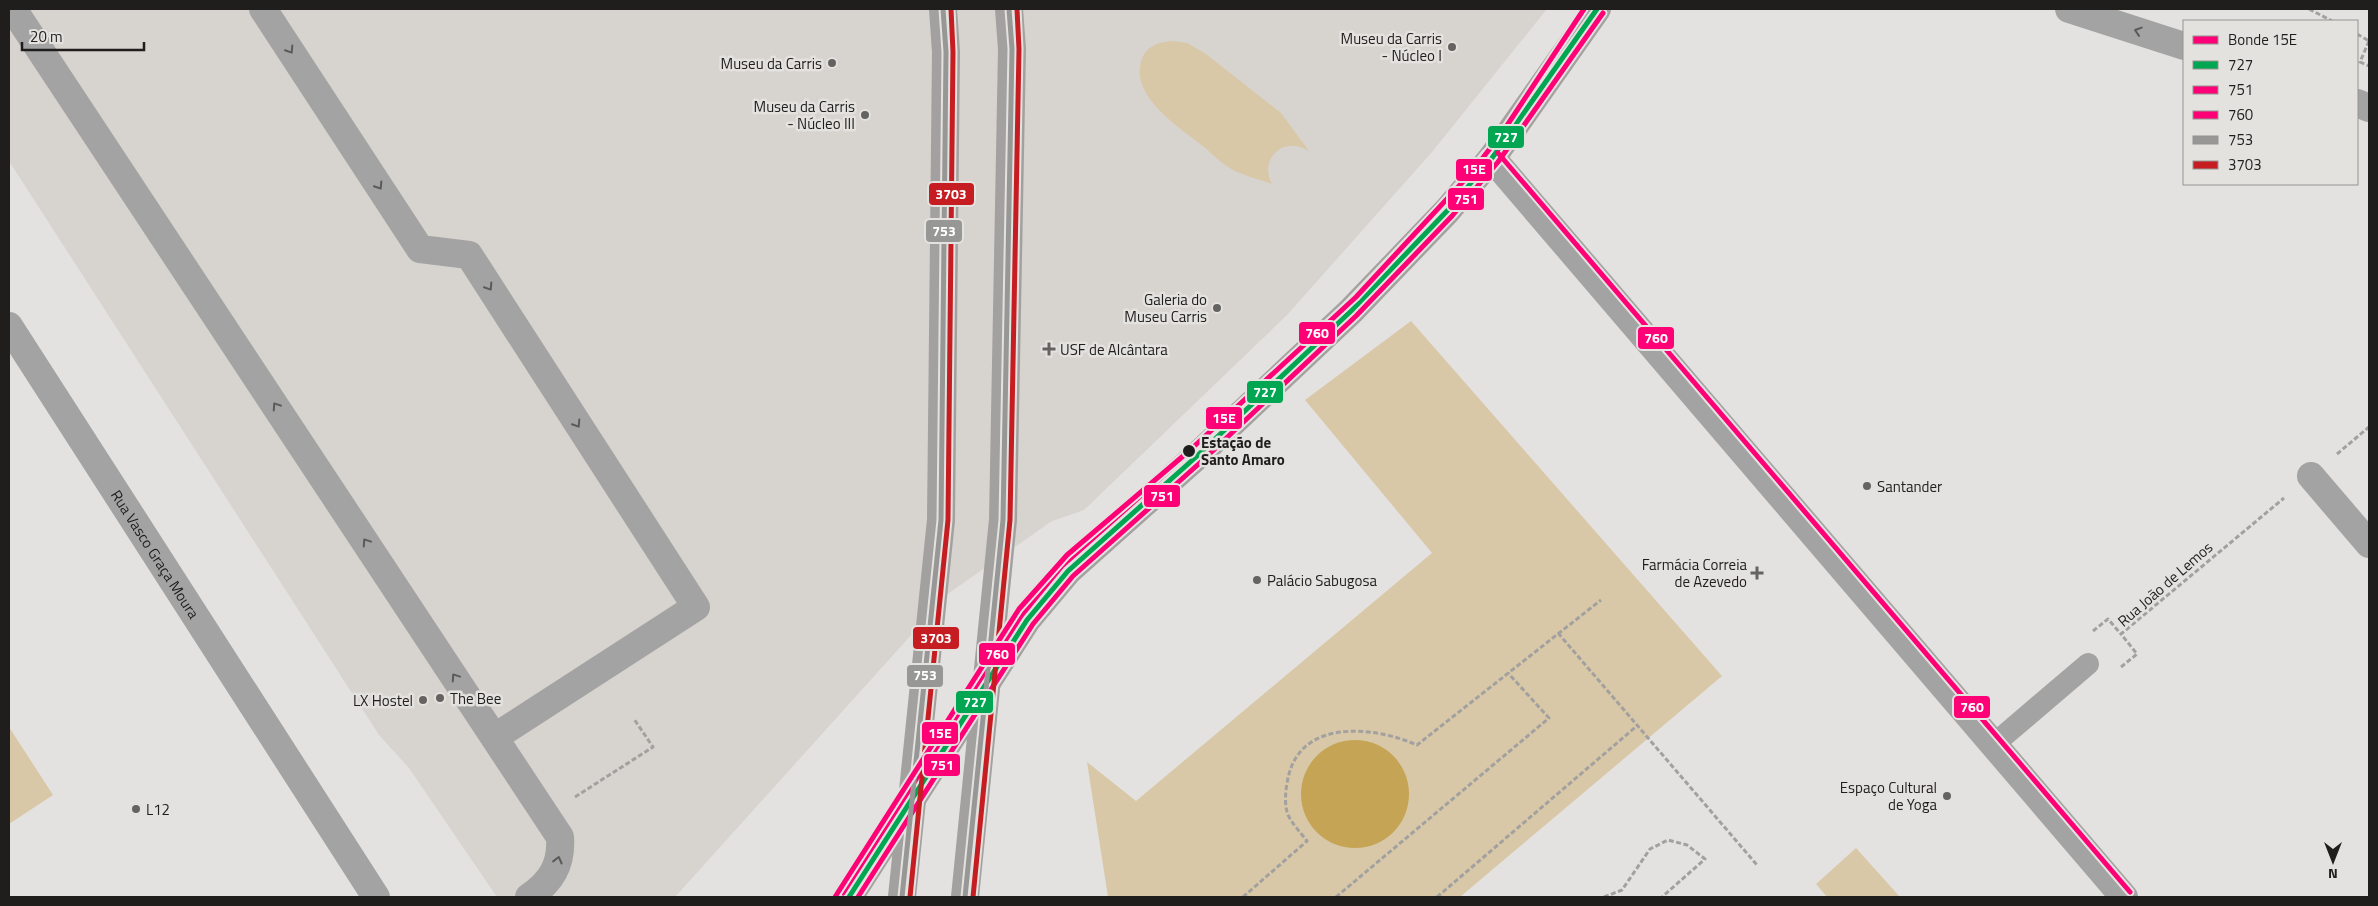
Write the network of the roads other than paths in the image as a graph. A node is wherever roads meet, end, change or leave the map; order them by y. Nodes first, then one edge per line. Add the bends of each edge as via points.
1 (13, 9) edge
2 (263, 9) edge
3 (943, 9) edge
4 (1009, 9) edge
5 (1597, 9) edge
6 (2069, 9) edge
7 (2183, 46) edge
8 (1492, 158) junction
9 (9, 326) edge
10 (2311, 476) road end
11 (2369, 544) edge
12 (2088, 664) dead end
13 (495, 737) junction
14 (1993, 744) junction
15 (376, 897) edge
16 (529, 897) edge
17 (849, 897) edge
18 (902, 897) edge
19 (965, 897) edge
20 (2124, 897) edge

13 -> 1 street
2 -> 13 street via 420,249 469,256 696,607
3 - 18 highway, bridge via 946,52 940,520
4 - 19 highway, bridge via 1012,49 1003,520
5 - 8 main road
7 -> 6 street
8 - 14 street
8 - 17 main road via 1447,211 1352,311 1068,571 1027,620
9 - 15 street, Rua Vasco Graça Moura
10 - 11 street
12 - 14 lane
16 -> 13 street via 548,882 559,860 560,837
14 - 20 street

